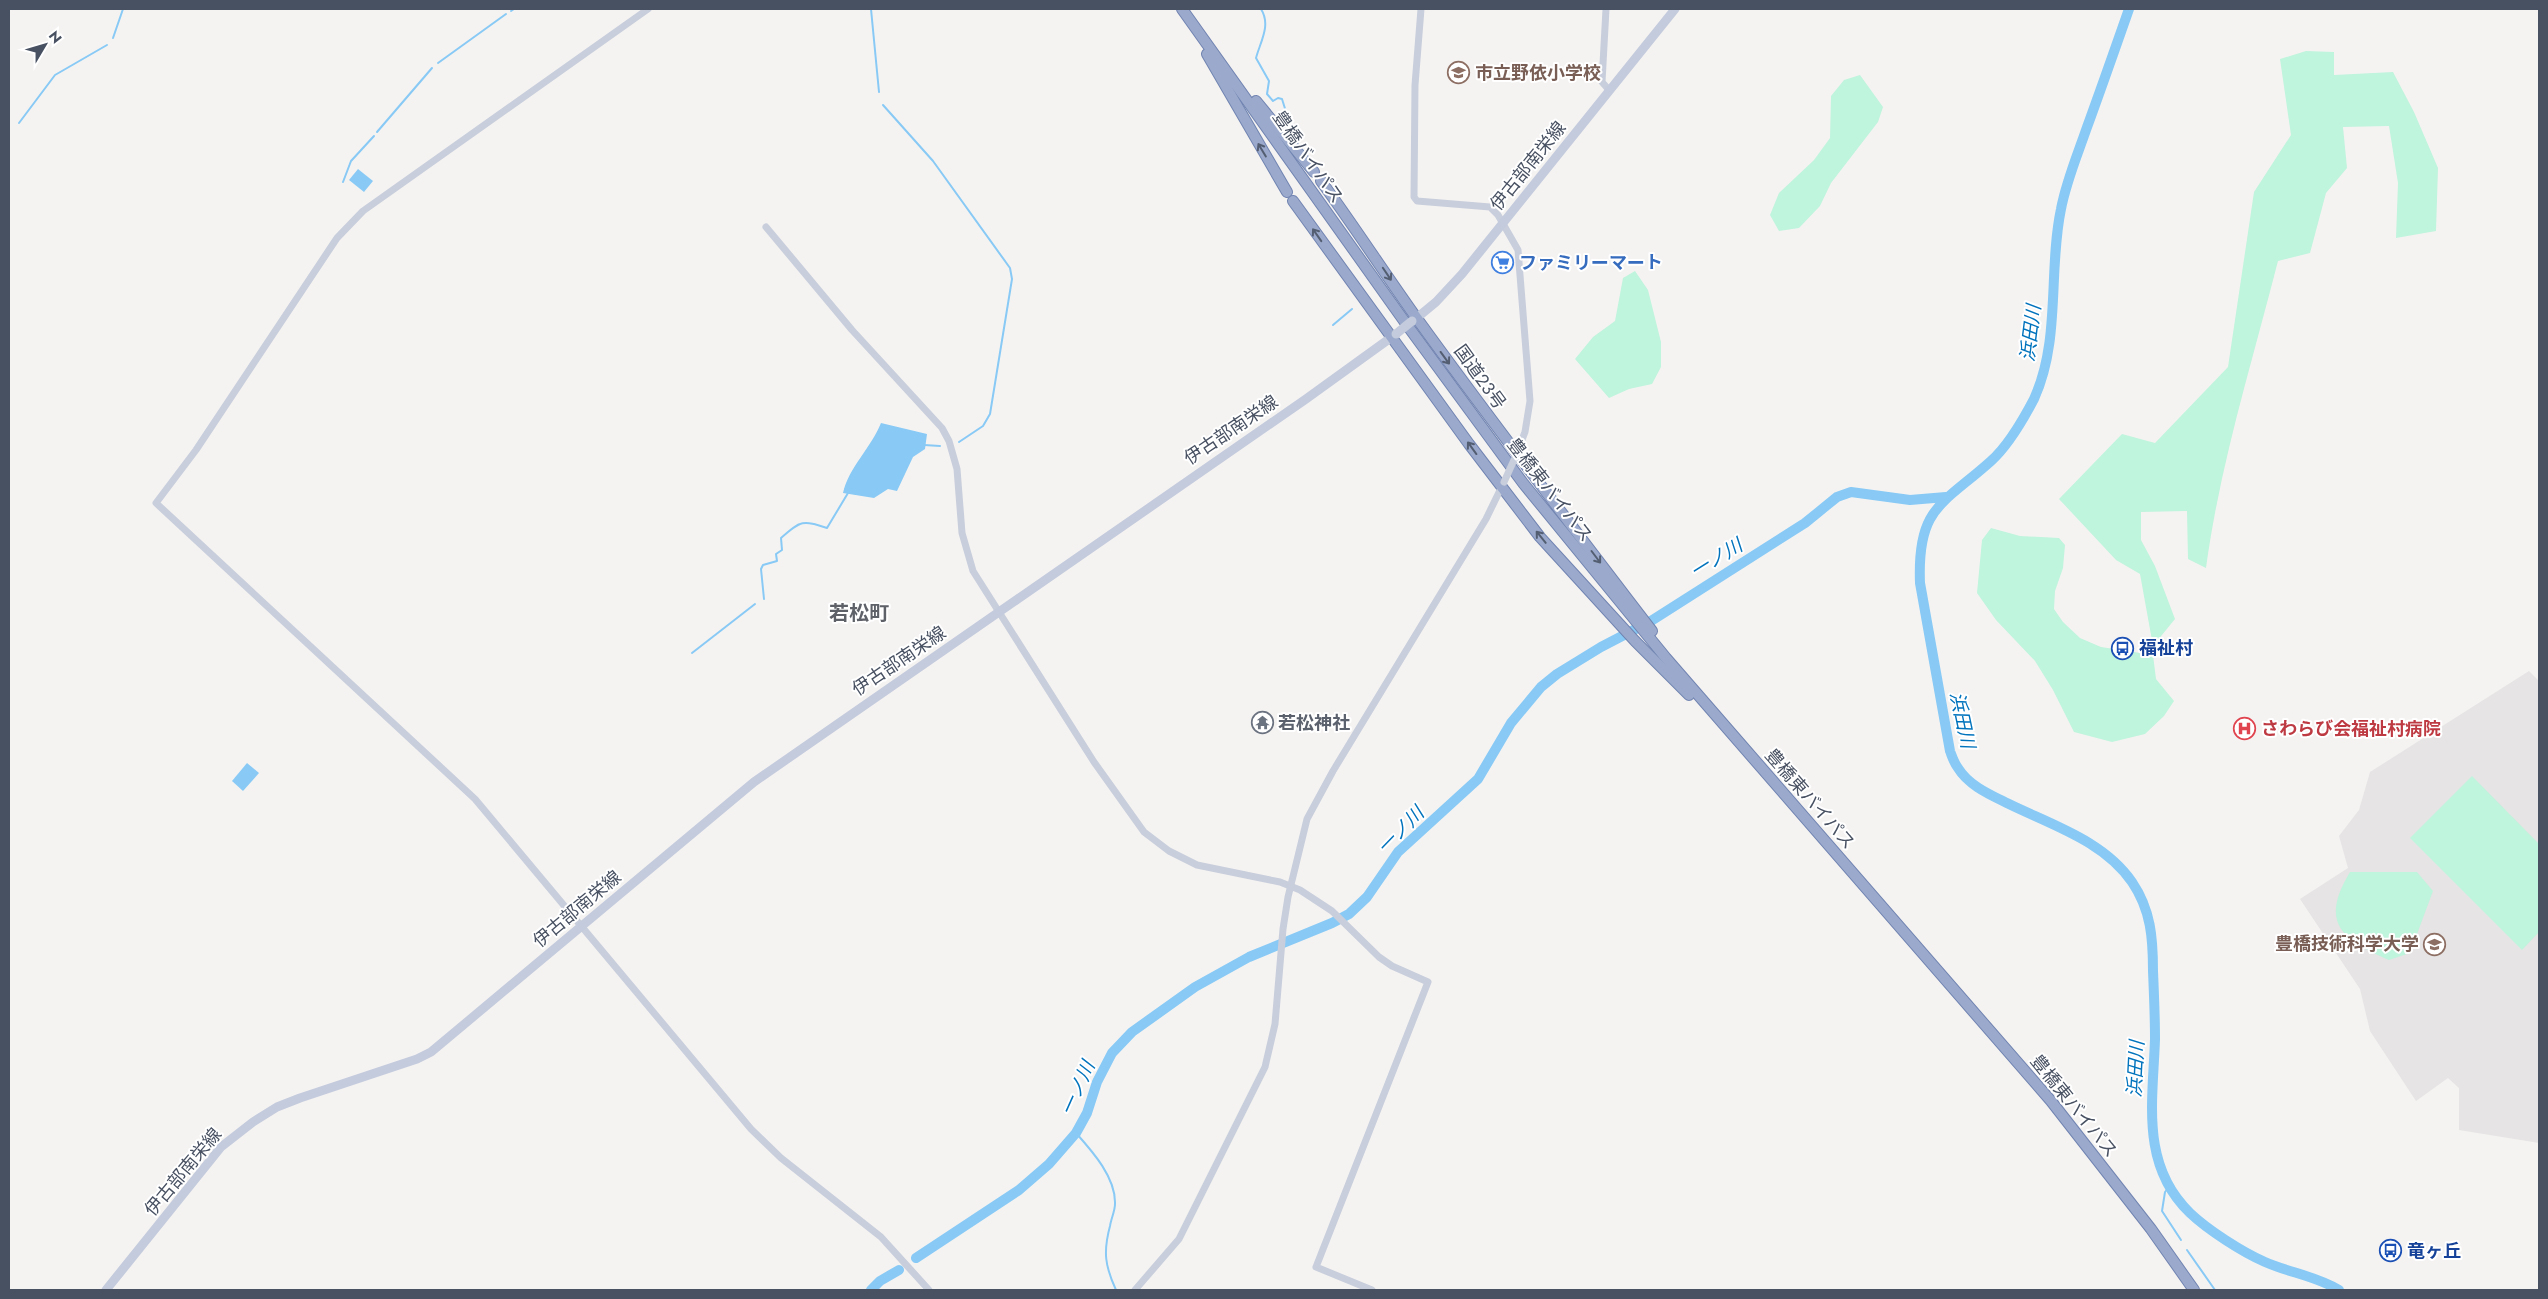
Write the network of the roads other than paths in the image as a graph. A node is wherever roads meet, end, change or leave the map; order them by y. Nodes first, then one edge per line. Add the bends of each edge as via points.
1 (648, 9) edge
2 (1182, 9) edge
3 (1422, 9) edge
4 (1606, 9) edge
5 (1675, 9) edge
6 (1207, 43) junction
7 (1609, 90) junction
8 (1503, 223) junction
9 (766, 227) dead end
10 (1412, 321) junction
11 (1394, 335) junction
12 (1515, 457) junction
13 (1503, 485) junction
14 (998, 612) junction
15 (1636, 616) junction
16 (1756, 761) junction
17 (1291, 885) junction
18 (582, 926) junction
19 (106, 1290) edge
20 (929, 1290) edge
21 (1135, 1290) edge
22 (1372, 1290) edge
23 (2194, 1290) edge

1 - 18 street via 363,211 337,238 210,430 156,503 475,799
2 - 6 highway, 豊橋バイパス
11 -> 2 highway via 1290,196
3 - 8 street via 1415,85 1415,199 1490,207
4 - 7 street via 1602,82
5 - 7 main road, 伊古部南栄線
6 - 10 highway, 豊橋バイパス
6 -> 10 highway via 1317,176 1360,234
7 - 8 main road, 伊古部南栄線
8 - 10 main road, 伊古部南栄線 via 1446,292
8 - 12 street via 1518,250 1529,386 1527,424
9 - 14 street via 852,330 942,428 957,469 962,533 969,561
10 - 11 main road, 伊古部南栄線, bridge
10 -> 12 highway, 国道23号
10 - 15 highway, 豊橋東バイパス via 1523,483
13 -> 11 highway
11 - 14 main road, 伊古部南栄線
12 - 13 street, bridge
12 -> 15 highway, 国道23号
16 -> 13 highway via 1620,625 1546,543
13 - 17 street via 1452,577 1311,812
14 - 17 street via 1094,762 1144,832 1168,851 1197,865
14 - 18 main road, 伊古部南栄線 via 754,782
15 - 16 highway, 豊橋東バイパス via 1661,644 1666,658
16 - 23 highway, 豊橋東バイパス via 2050,1101 2151,1229
17 - 21 street via 1282,934 1271,1049 1259,1080 1179,1239
17 - 22 street via 1332,911 1366,946 1386,961 1428,982 1316,1266
18 - 19 main road, 伊古部南栄線 via 431,1052 277,1107 253,1122 216,1154
18 - 20 street via 751,1130 880,1237

